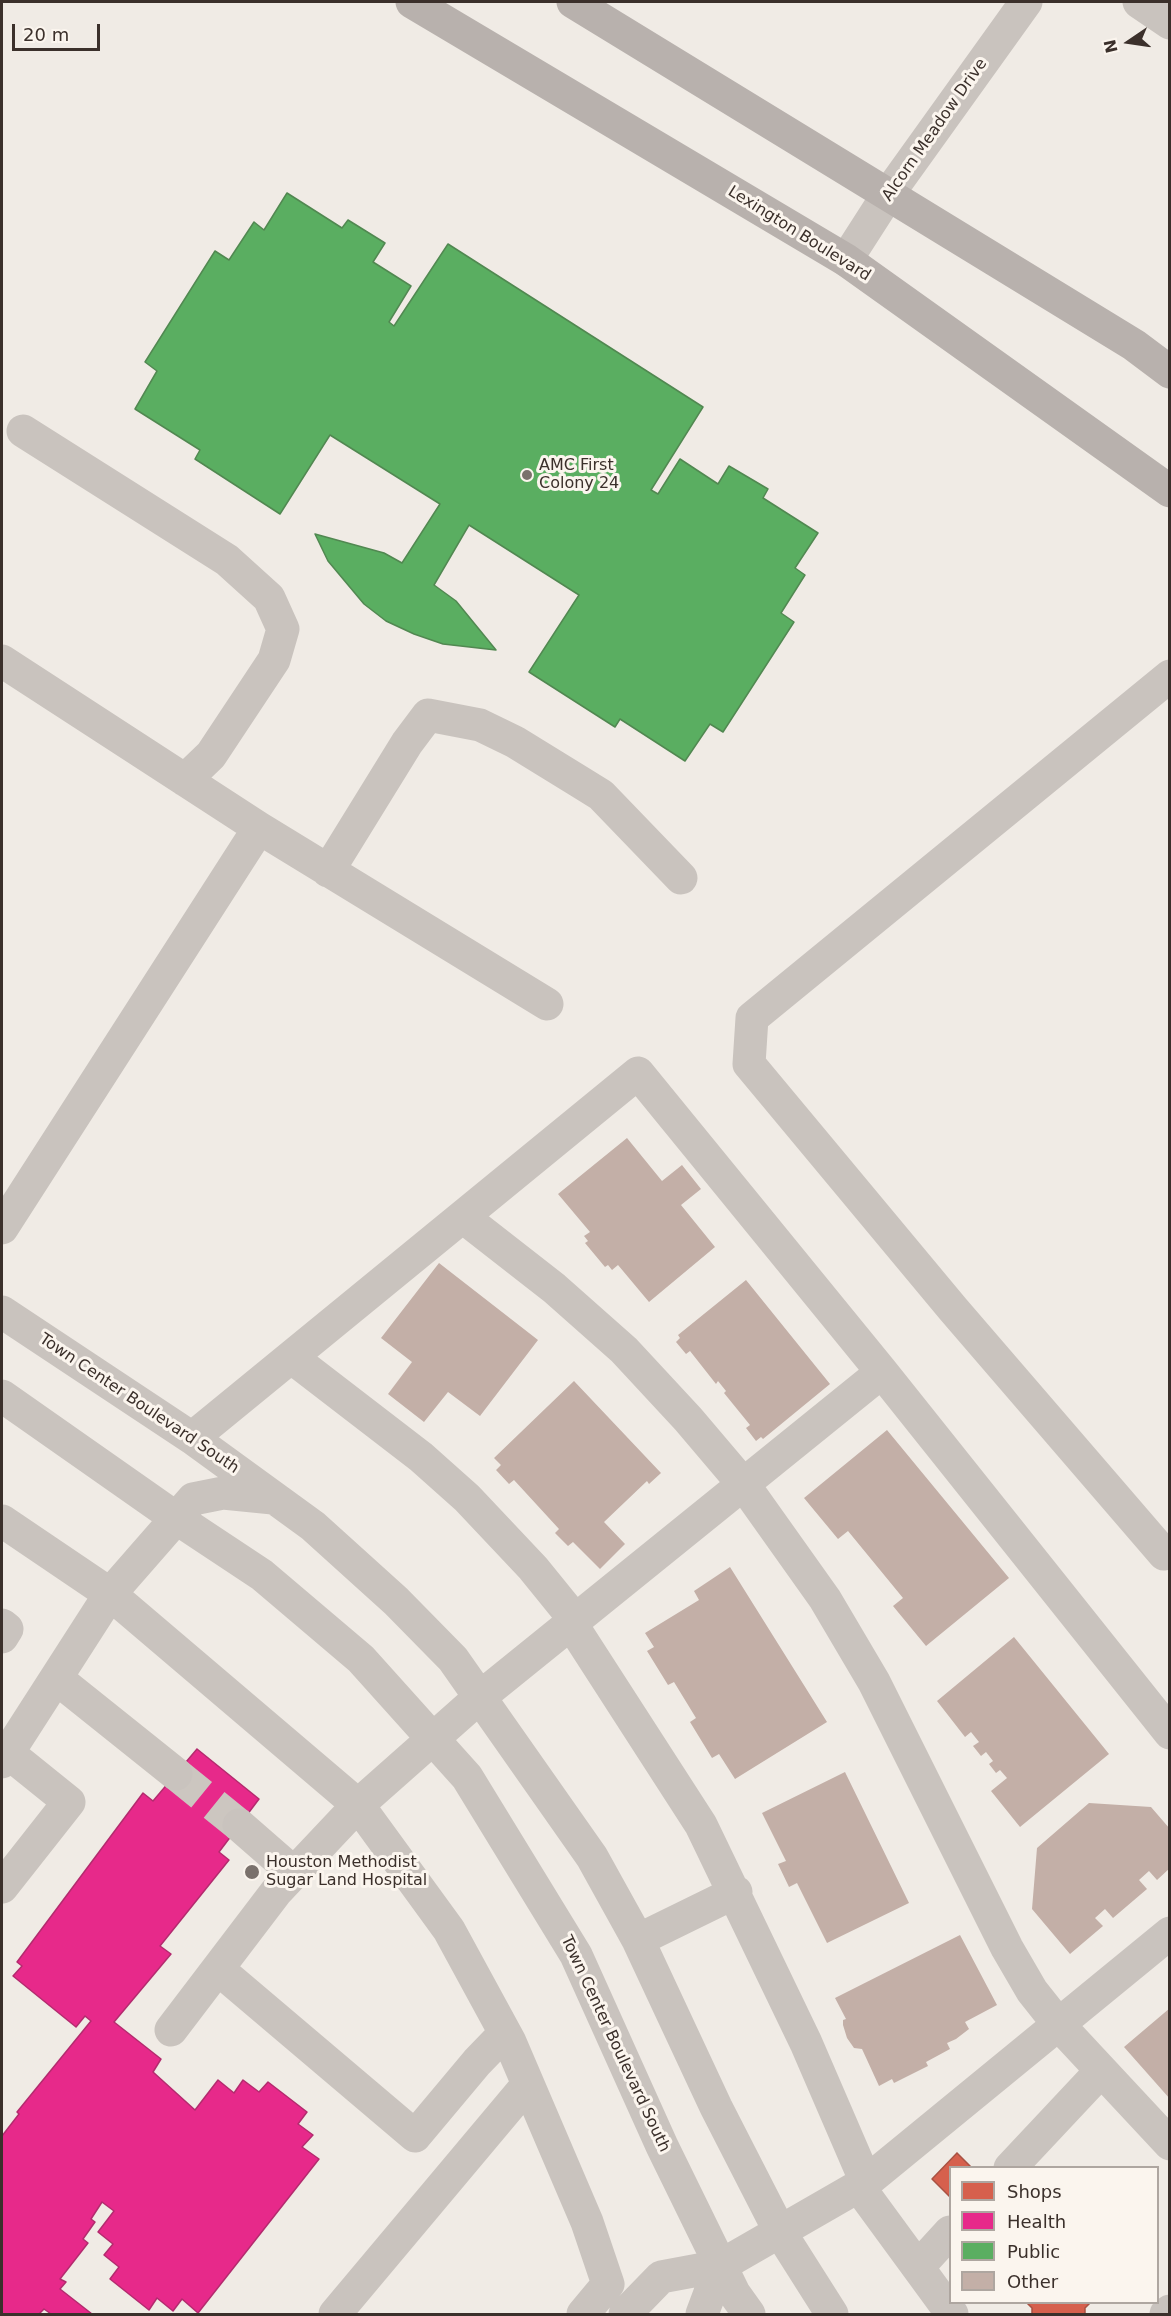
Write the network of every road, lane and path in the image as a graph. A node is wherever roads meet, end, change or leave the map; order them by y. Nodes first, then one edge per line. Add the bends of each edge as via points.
1 (412, 2) edge
2 (573, 2) edge
3 (1026, 2) edge
4 (1139, 2) edge
5 (1170, 22) edge
6 (889, 193) junction
7 (846, 260) junction
8 (1170, 372) edge
9 (23, 431) dead end
10 (1170, 491) edge
11 (2, 661) edge
12 (1170, 676) edge
13 (185, 780) junction
14 (259, 828) junction
15 (328, 872) junction
16 (681, 878) dead end
17 (547, 1004) dead end
18 (463, 1217) junction
19 (2, 1228) edge
20 (2, 1312) edge
21 (291, 1357) junction
22 (882, 1372) junction
23 (2, 1396) edge
24 (192, 1438) junction
25 (744, 1485) junction
26 (275, 1498) junction
27 (176, 1518) junction
28 (2, 1521) edge
29 (1170, 1553) edge
30 (110, 1594) junction
31 (574, 1623) junction
32 (2, 1625) edge
33 (2, 1637) edge
34 (56, 1678) junction
35 (480, 1697) junction
36 (1170, 1733) edge
37 (434, 1737) junction
38 (3, 1754) edge
39 (176, 1774) tunnel mouth
40 (358, 1805) junction
41 (239, 1825) tunnel mouth
42 (294, 1872) junction
43 (2, 1887) edge
44 (736, 1892) junction
45 (1170, 1933) edge
46 (638, 1940) junction
47 (218, 1969) junction
48 (1059, 2025) junction
49 (171, 2030) dead end
50 (505, 2033) junction
51 (1101, 2071) junction
52 (528, 2084) junction
53 (1170, 2144) edge
54 (1012, 2166) edge
55 (862, 2184) junction
56 (780, 2232) junction
57 (949, 2234) edge
58 (720, 2266) junction
59 (918, 2267) junction
60 (1170, 2311) edge
61 (335, 2314) edge
62 (583, 2314) edge
63 (625, 2314) edge
64 (702, 2314) edge
65 (749, 2314) edge
66 (832, 2314) edge
67 (952, 2314) edge
68 (1166, 2314) edge

1 - 7 main road, Lexington Boulevard
2 - 6 main road
3 - 6 street, Alcorn Meadow Drive
4 - 5 street
6 - 7 street, Alcorn Meadow Drive
6 - 8 main road via 1134,345
7 - 10 main road, Lexington Boulevard
9 - 13 street via 227,560 269,598 274,608 283,629 274,660 212,755
11 - 13 street
12 - 29 street via 752,1018 749,1064 953,1309 1164,1554
13 - 14 street
14 - 15 street
14 - 19 street
15 - 16 street via 407,742 428,716 480,725 601,795
15 - 17 street
18 - 21 street
18 - 22 street via 638,1072
18 - 25 street via 554,1288 624,1350
20 - 24 street, Town Center Boulevard South
21 - 24 street
21 - 31 street via 421,1457 467,1498 533,1568
22 - 25 street
22 - 36 street
23 - 27 street, Town Center Boulevard South
24 - 26 street, Town Center Boulevard South
25 - 31 street
25 - 48 street via 825,1599 874,1682 1007,1948 1032,1991
26 - 27 street, Town Center Boulevard South via 223,1493 193,1498
26 - 35 street, Town Center Boulevard South via 313,1526 396,1601 453,1659
27 - 30 street
27 - 37 street, Town Center Boulevard South via 262,1575 353,1651
28 - 30 street
30 - 34 street
30 - 40 street
31 - 35 street
31 - 44 street via 701,1825
32 - 33 street via 7,1629
34 - 38 street
34 - 39 street
35 - 37 street
35 - 46 street, Town Center Boulevard South via 592,1857
37 - 40 street
37 - 58 street, Town Center Boulevard South via 467,1777 576,1955
38 - 43 street via 69,1802
40 - 42 street
40 - 50 street via 449,1930
41 - 42 street
42 - 47 street
44 - 46 street
44 - 55 street via 806,2043
45 - 48 street
46 - 56 street, Town Center Boulevard South
47 - 49 street
47 - 50 street via 415,2136
48 - 51 street
48 - 55 street
50 - 52 street
51 - 53 street
51 - 54 street
52 - 61 street
52 - 62 street via 587,2222 608,2284
55 - 56 street
55 - 59 street
56 - 58 street
56 - 66 street, Town Center Boulevard South
57 - 59 street
58 - 63 street via 661,2277
58 - 64 street
58 - 65 street, Town Center Boulevard South
59 - 67 street
60 - 68 street

